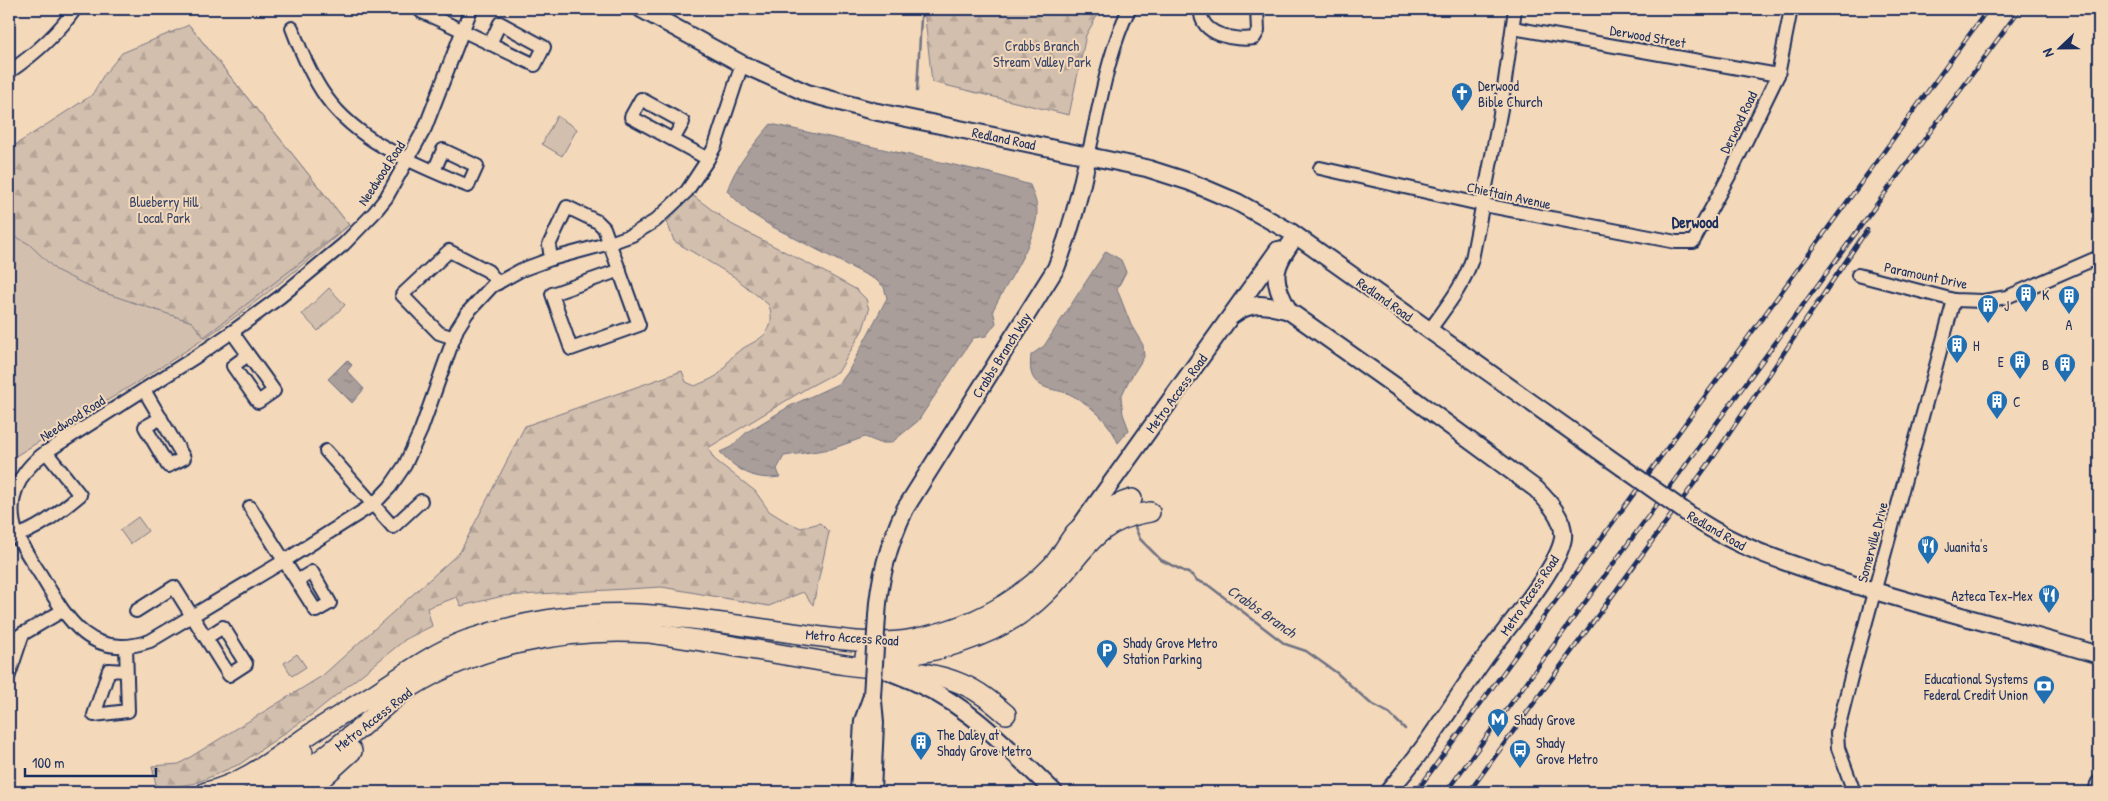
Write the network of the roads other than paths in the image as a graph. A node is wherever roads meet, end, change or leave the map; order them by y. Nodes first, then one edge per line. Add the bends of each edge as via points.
1 (419, 9) edge
2 (471, 9) edge
3 (641, 9) edge
4 (1129, 9) edge
5 (1201, 9) edge
6 (1257, 9) edge
7 (1515, 9) edge
8 (1791, 9) edge
9 (71, 10) edge
10 (292, 28) dead end
11 (1513, 28) junction
12 (462, 30) junction
13 (490, 44) dead end
14 (742, 64) junction
15 (9, 72) edge
16 (1778, 75) junction
17 (673, 140) dead end
18 (1088, 156) junction
19 (708, 159) junction
20 (409, 160) junction
21 (1320, 168) dead end
22 (434, 171) dead end
23 (1484, 205) junction
24 (1293, 234) junction
25 (1693, 242) joint
26 (610, 243) junction
27 (2099, 257) edge
28 (551, 259) junction
29 (620, 270) junction
30 (1858, 276) dead end
31 (498, 283) junction
32 (1954, 300) junction
33 (1289, 311) junction
34 (1230, 318) junction
35 (1429, 331) junction
36 (232, 332) junction
37 (454, 338) junction
38 (248, 355) dead end
39 (144, 390) junction
40 (161, 418) dead end
41 (326, 451) dead end
42 (46, 452) junction
43 (1132, 499) dead end
44 (421, 501) dead end
45 (374, 504) junction
46 (250, 507) dead end
47 (1150, 512) dead end
48 (1076, 533) junction
49 (13, 537) edge
50 (284, 562) junction
51 (296, 581) dead end
52 (1874, 591) junction
53 (62, 611) junction
54 (136, 611) dead end
55 (194, 617) junction
56 (23, 633) junction
57 (682, 637) junction
58 (206, 638) dead end
59 (9, 642) edge
60 (126, 647) junction
61 (505, 648) junction
62 (2099, 655) edge
63 (881, 670) junction
64 (126, 671) dead end
65 (9, 675) edge
66 (872, 696) junction
67 (367, 698) junction
68 (1006, 714) dead end
69 (2099, 784) edge
70 (206, 792) edge
71 (255, 792) edge
72 (282, 792) edge
73 (306, 792) edge
74 (859, 792) edge
75 (872, 792) edge
76 (1054, 792) edge
77 (1388, 792) edge
78 (1854, 792) edge
79 (2097, 792) edge

1 - 12 street
2 - 12 street, Needwood Road
3 - 14 main road, Redland Road
4 - 18 street, Crabbs Branch Way via 1107,71
5 - 6 street via 1204,22 1212,30 1225,38 1243,40 1254,38 1258,31
7 - 11 street
8 - 16 street, Derwood Road
9 - 15 street via 61,29 35,55
10 - 20 street via 314,79 338,112 364,134
11 - 16 street, Derwood Street
11 - 23 street
12 - 13 street
12 - 20 street, Needwood Road via 426,128
14 - 18 main road, Redland Road via 807,93 864,109
14 - 19 street, Needwood Road
16 - 25 street, Derwood Road
17 - 19 street
18 - 24 main road, Redland Road via 1146,168 1190,182 1237,202
18 - 66 main road, Crabbs Branch Way, bridge via 1079,204 1056,268 909,503 895,531 880,582
19 - 26 street, Needwood Road via 687,191 655,221
20 - 22 street
20 - 36 street, Needwood Road via 380,205 344,244
21 - 23 street, Chieftain Avenue
23 - 25 street, Chieftain Avenue via 1676,242
23 - 35 street via 1468,271 1454,299
24 - 33 main road via 1276,271 1280,296
24 - 34 main road, Metro Access Road
24 - 35 main road, Redland Road
26 - 28 street, Needwood Road
26 - 28 street via 601,224 567,207 549,245
26 - 29 street
27 - 32 street, Paramount Drive via 2007,297 1983,301
28 - 31 street, Needwood Road
29 - 29 street via 639,325 571,349 552,294
30 - 32 street, Paramount Drive
31 - 37 street, Needwood Road via 467,313
31 - 37 street via 488,271 449,251 402,295 439,333
32 - 52 street, Somerville Drive
33 - 34 main road via 1257,304
33 - 77 main road, Metro Access Road via 1536,489 1550,503 1563,536 1559,554 1528,600 1426,745
34 - 48 main road, Metro Access Road
35 - 52 main road, Redland Road, bridge via 1720,535 1759,553
36 - 38 street
36 - 39 street, Needwood Road
37 - 45 street, Needwood Road via 405,465
39 - 40 street
39 - 42 street, Needwood Road
41 - 45 street
42 - 49 street, Needwood Road via 22,473 17,485
42 - 49 street via 80,495 44,523
43 - 48 highway via 1118,503
44 - 45 street via 393,527
45 - 50 street, Needwood Road
46 - 50 street
47 - 57 highway via 1121,519 1107,527 1089,542 1043,596 1005,623 980,636 930,652 883,657 768,643
48 - 67 highway, Metro Access Road via 1053,566 990,615 912,640 858,640 635,614 550,618 465,641
49 - 53 street, Needwood Road
50 - 51 street
50 - 55 street, Needwood Road
52 - 62 main road, Redland Road
52 - 78 street, Somerville Drive via 1837,733 1838,748
53 - 56 street
53 - 60 street, Needwood Road via 74,627 87,636 107,645
54 - 55 street via 174,587
55 - 58 street
55 - 60 street, Needwood Road via 150,641
56 - 59 street
56 - 65 street
57 - 61 highway, Metro Access Road via 634,632 585,632
57 - 63 highway, Metro Access Road
60 - 64 street
61 - 72 highway, Metro Access Road via 460,662 396,698
61 - 73 highway via 448,676 412,699
63 - 68 highway via 927,673 962,684 990,699
63 - 76 main road, Metro Access Road via 921,684 967,711
66 - 74 main road, Crabbs Branch Way via 864,721
66 - 75 main road, Crabbs Branch Way via 875,723
67 - 70 highway via 256,771
67 - 71 highway, Metro Access Road
69 - 79 main road

